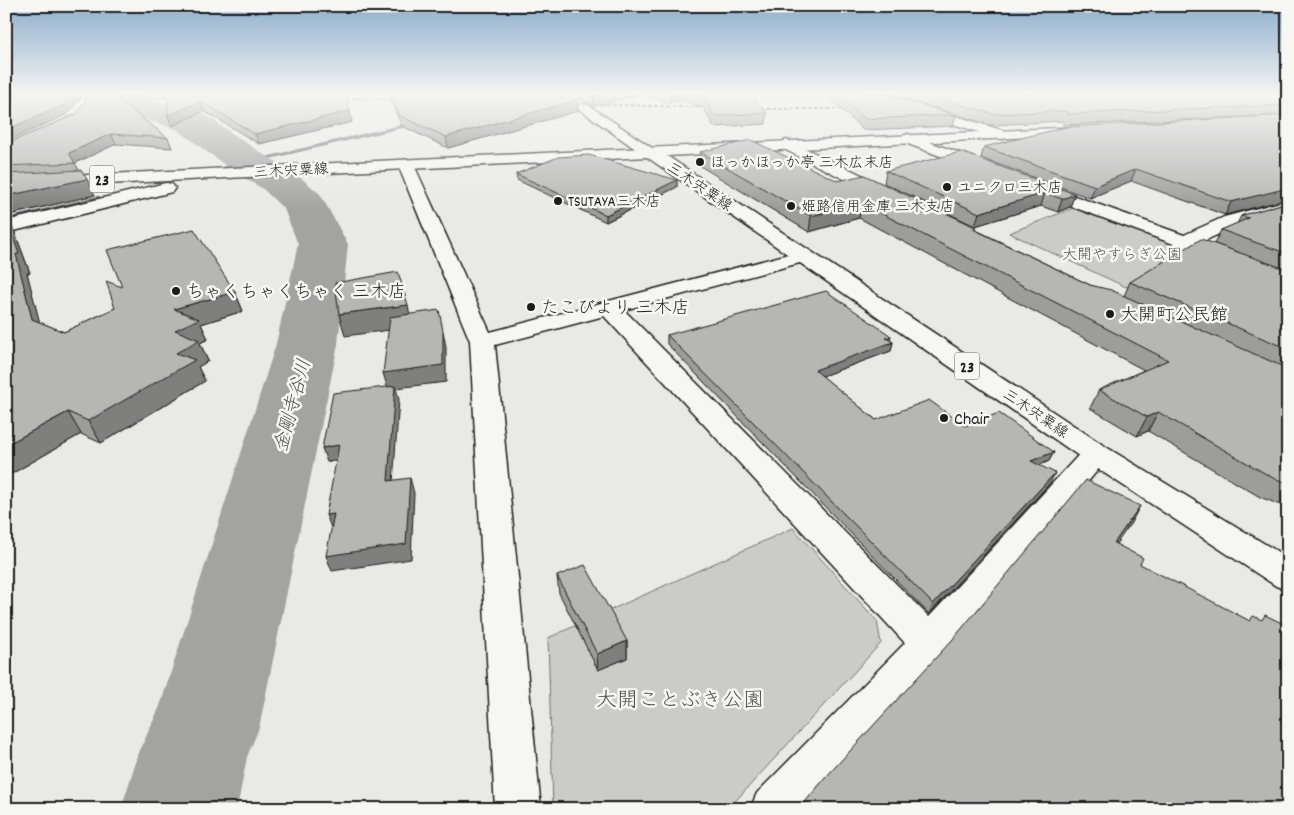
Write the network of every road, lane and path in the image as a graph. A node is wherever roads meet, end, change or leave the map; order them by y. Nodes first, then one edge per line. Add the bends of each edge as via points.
1 (620, 132) edge
2 (993, 132) edge
3 (1056, 132) edge
4 (1003, 135) junction
5 (908, 139) junction
6 (787, 145) junction
7 (650, 152) junction
8 (406, 165) junction
9 (204, 174) junction
10 (1001, 174) edge
11 (1019, 180) edge
12 (6, 184) edge
13 (903, 201) edge
14 (1288, 204) edge
15 (6, 227) edge
16 (1185, 242) junction
17 (804, 256) junction
18 (1288, 280) edge
19 (610, 308) junction
20 (482, 341) junction
21 (1096, 454) junction
22 (1288, 576) edge
23 (930, 643) junction
24 (518, 809) edge
25 (773, 809) edge

1 - 7 street
2 - 4 street
3 - 4 street
4 - 5 street
5 - 6 street
5 - 10 street
6 - 7 street
6 - 13 street
7 - 8 street, 三木宍粟線 / 23
7 - 17 street, 三木宍粟線 / 23
8 - 9 street, 三木宍粟線 / 23
8 - 20 street
9 - 12 street, 三木宍粟線 / 23
9 - 15 street via 170,187
11 - 16 street
14 - 16 street via 1231,221
16 - 18 street
17 - 19 street
17 - 21 street, 三木宍粟線 / 23
19 - 20 street
19 - 23 street
20 - 24 street
21 - 22 street, 三木宍粟線 / 23
21 - 23 street
23 - 25 street

